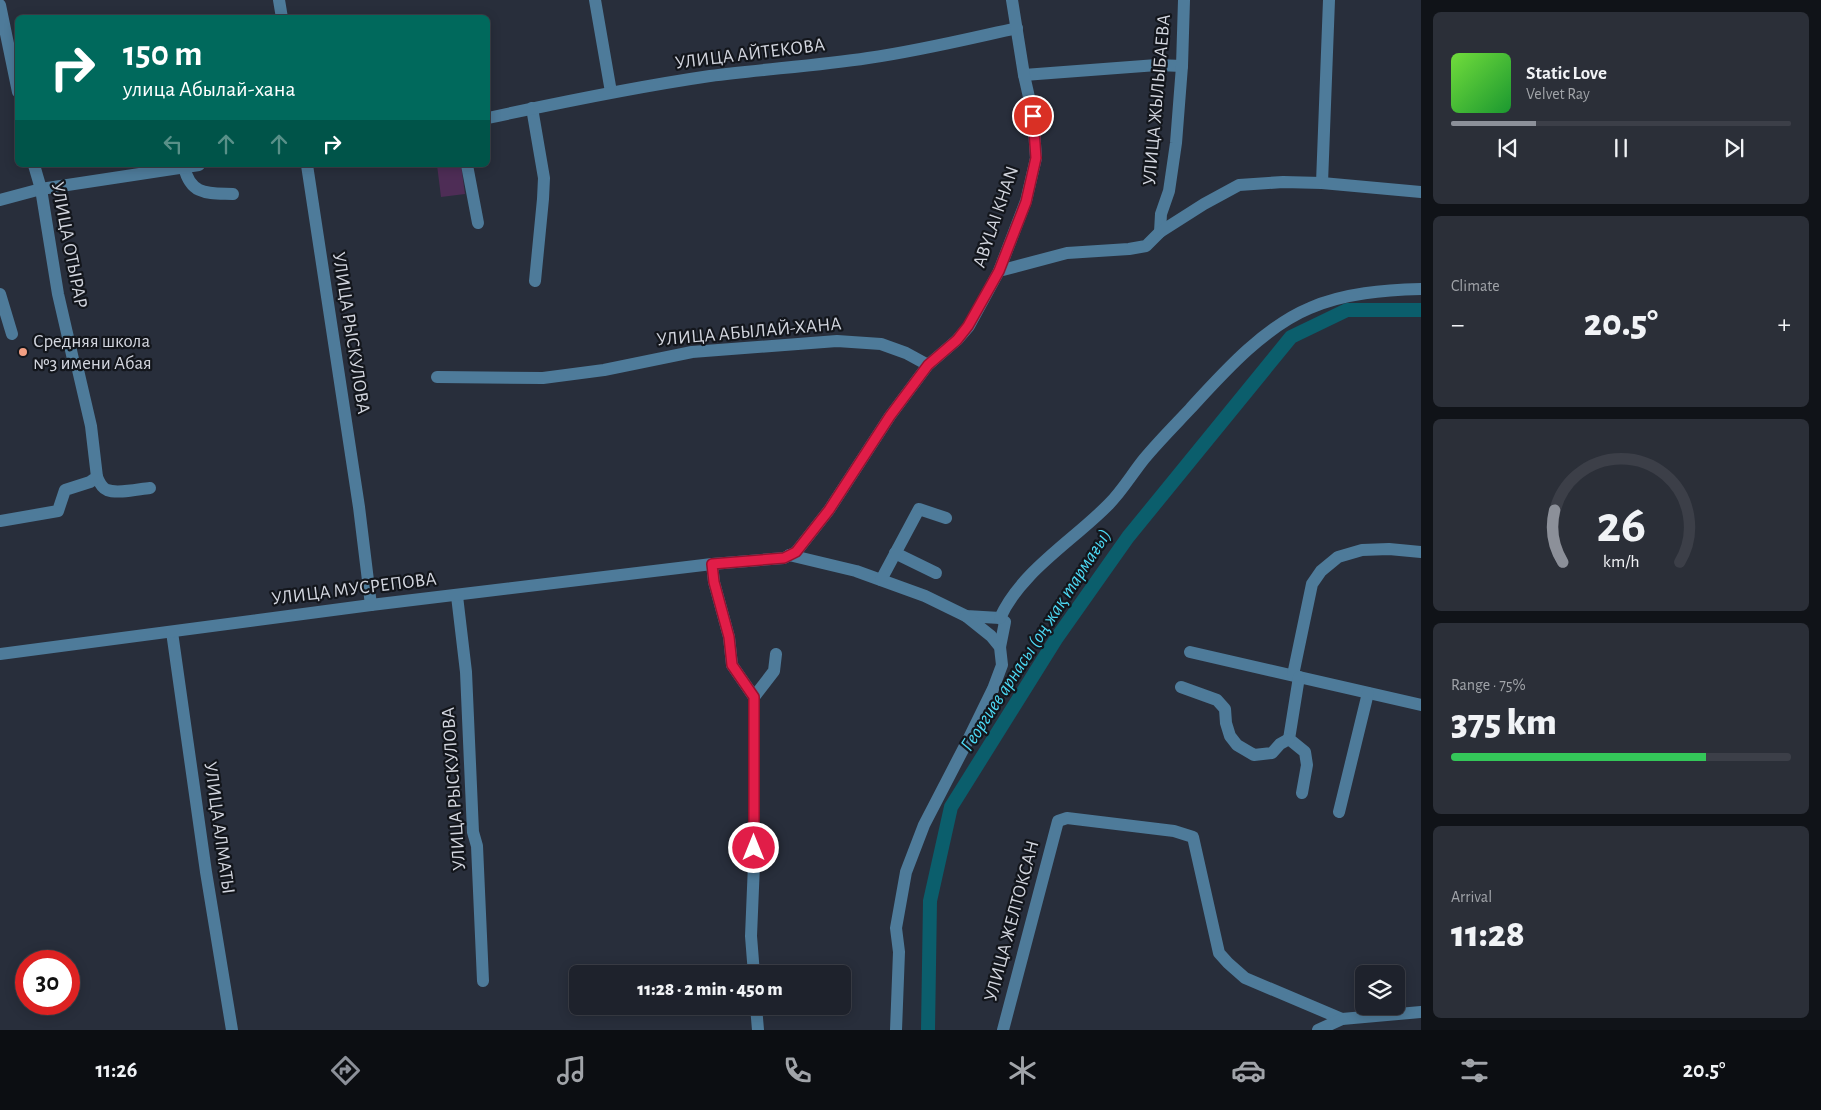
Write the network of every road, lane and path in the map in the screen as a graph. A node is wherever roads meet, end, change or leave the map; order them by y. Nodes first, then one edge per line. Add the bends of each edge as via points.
1 (279, 0) edge
2 (595, 0) edge
3 (1012, 0) edge
4 (1184, 0) edge
5 (1329, 0) edge
6 (0, 5) edge
7 (282, 15) edge
8 (1016, 28) junction
9 (1182, 66) junction
10 (1024, 75) junction
11 (15, 78) edge
12 (611, 92) junction
13 (532, 108) junction
14 (490, 118) edge
15 (35, 167) edge
16 (184, 167) joint
17 (307, 167) edge
18 (467, 167) edge
19 (1322, 183) junction
20 (41, 189) junction
21 (1421, 192) edge
22 (234, 194) dead end
23 (0, 200) edge
24 (478, 223) dead end
25 (1160, 232) junction
26 (999, 271) junction
27 (535, 281) dead end
28 (1421, 288) edge
29 (0, 294) edge
30 (12, 334) dead end
31 (928, 365) junction
32 (437, 378) dead end
33 (97, 477) junction
34 (150, 488) dead end
35 (946, 518) dead end
36 (0, 520) edge
37 (1421, 552) edge
38 (895, 553) junction
39 (789, 555) junction
40 (712, 564) junction
41 (936, 572) dead end
42 (881, 580) junction
43 (457, 596) junction
44 (371, 606) junction
45 (966, 616) junction
46 (1000, 618) junction
47 (172, 632) junction
48 (1000, 647) junction
49 (1190, 652) dead end
50 (0, 654) edge
51 (776, 654) dead end
52 (1296, 676) junction
53 (1181, 687) dead end
54 (1368, 693) junction
55 (754, 697) junction
56 (1421, 705) edge
57 (1289, 739) junction
58 (1302, 793) dead end
59 (1339, 812) dead end
60 (753, 965) edge
61 (483, 981) dead end
62 (1421, 1012) edge
63 (757, 1015) edge
64 (1342, 1019) junction
65 (232, 1030) edge
66 (758, 1030) edge
67 (896, 1030) edge
68 (1003, 1030) edge
69 (1318, 1030) edge

1 - 7 street
2 - 12 street
3 - 8 street, ABYLAI KHAN
4 - 9 street, УЛИЦА ЖЫЛЫБАЕВА
5 - 19 street
6 - 11 street
8 - 10 street, ABYLAI KHAN
8 - 12 street, УЛИЦА АЙТЕКОВА via 867,59 711,76
9 - 10 street, УЛИЦА ЖЫЛЫБАЕВА
9 - 25 street, УЛИЦА ЖЫЛЫБАЕВА via 1169,191 1161,214
10 - 26 street, ABYLAI KHAN via 1033,116 1036,158 1026,202
12 - 13 street, УЛИЦА АЙТЕКОВА
13 - 14 street, УЛИЦА АЙТЕКОВА
13 - 27 street via 544,178
15 - 20 street, УЛИЦА ОТЫРАР
16 - 20 street
16 - 22 street via 192,186 202,192
17 - 44 street, УЛИЦА РЫСКУЛОВА
18 - 24 street
19 - 21 street
19 - 25 street via 1239,185
20 - 23 street
20 - 33 street, УЛИЦА ОТЫРАР via 58,294 91,426
25 - 26 street via 1146,246 1067,253
26 - 31 street, ABYLAI KHAN via 968,326
28 - 46 street via 1329,301 1289,319 1266,336 1230,365 1143,460 1110,503 1021,584
29 - 30 street
31 - 32 street, УЛИЦА АБЫЛАЙ-ХАНА via 881,344 837,340 692,352 604,370 543,378
31 - 39 street via 890,416 829,510 796,552
33 - 34 street via 108,490
33 - 36 street via 65,490 58,510
35 - 38 street via 919,509
37 - 52 street via 1362,550 1338,557 1321,571 1312,584
38 - 41 street
38 - 42 street
39 - 40 street
39 - 42 street
40 - 43 street, УЛИЦА МУСРЕПОВА
40 - 55 street via 732,665
42 - 45 street via 950,606
43 - 44 street, УЛИЦА МУСРЕПОВА
43 - 61 street, УЛИЦА РЫСКУЛОВА via 466,672
44 - 47 street, УЛИЦА МУСРЕПОВА
45 - 46 street
45 - 48 street
46 - 48 street via 1005,622
47 - 50 street, УЛИЦА МУСРЕПОВА
47 - 65 street, УЛИЦА АЛМАТЫ
48 - 67 street via 1002,665 993,689 924,825 906,872 896,928 899,952
49 - 52 street
51 - 55 street via 774,671
52 - 54 street
52 - 57 street
53 - 57 street via 1217,700 1225,709 1230,736 1254,755 1272,753
54 - 56 street
54 - 59 street
55 - 60 street
57 - 58 street via 1305,752 1307,764
62 - 64 street
63 - 66 street
64 - 68 street, УЛИЦА ЖЕЛТОКСАН via 1245,978 1228,963 1220,953 1193,837 1174,831 1067,818 1058,821
64 - 69 street

